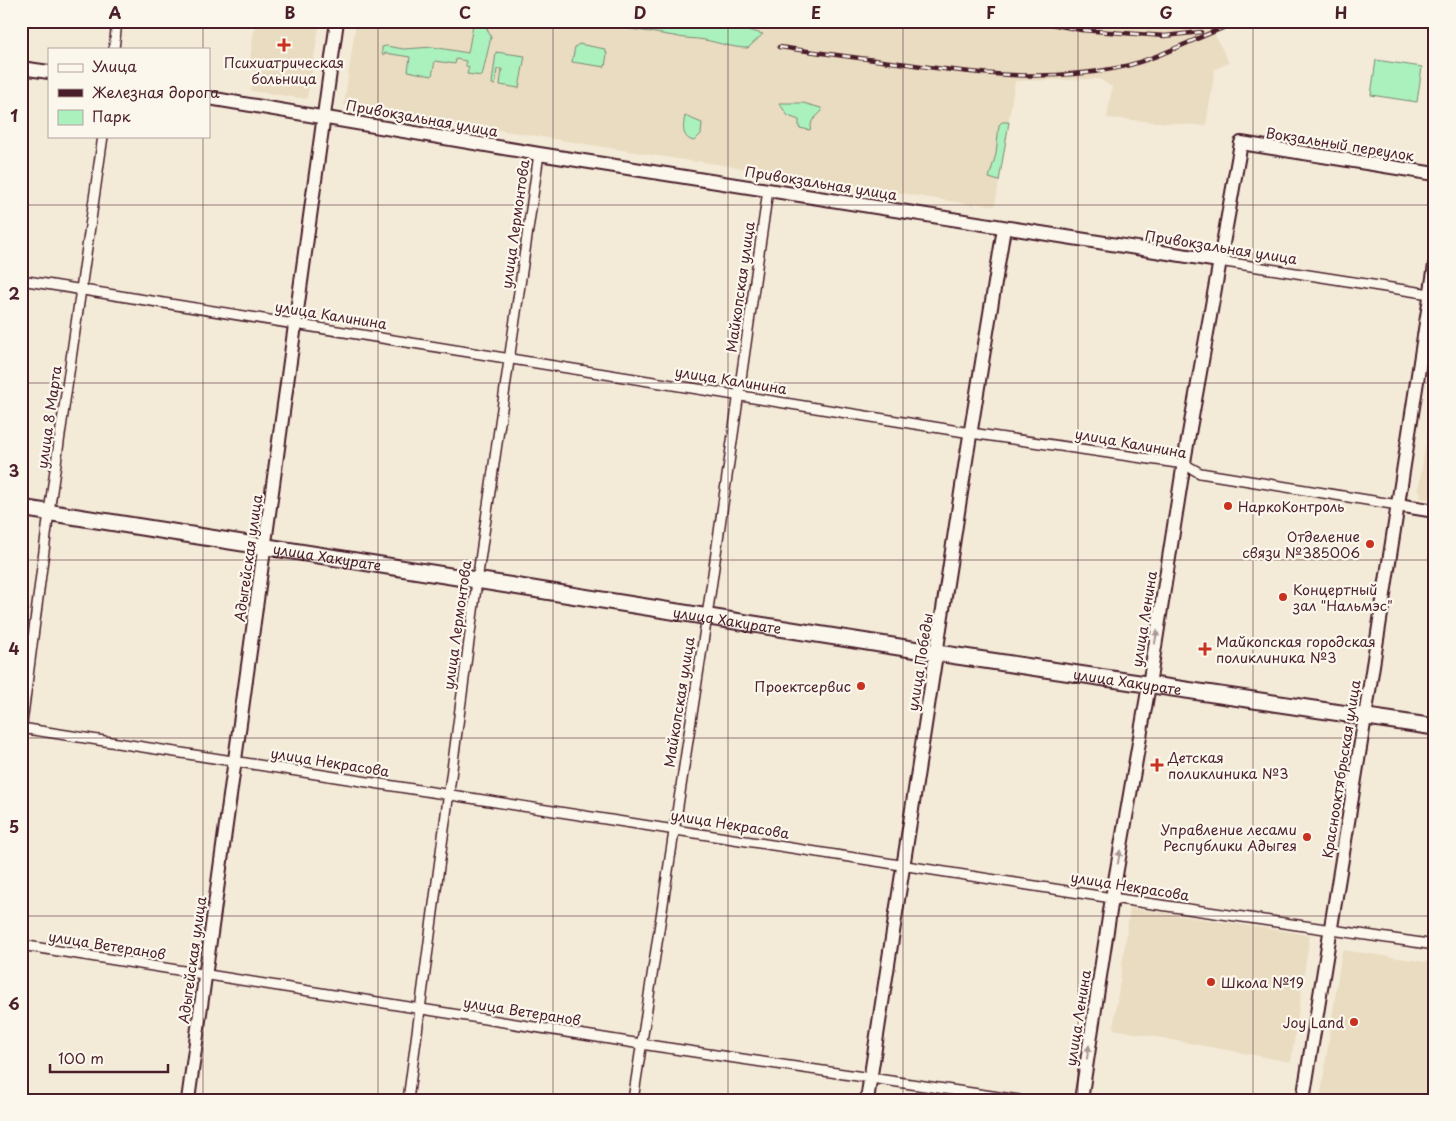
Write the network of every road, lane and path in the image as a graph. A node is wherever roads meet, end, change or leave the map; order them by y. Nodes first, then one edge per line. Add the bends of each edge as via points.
1 (117, 21) edge
2 (337, 21) edge
3 (114, 48) edge
4 (21, 68) edge
5 (48, 72) edge
6 (210, 98) edge
7 (325, 117) junction
8 (102, 138) edge
9 (1241, 143) joint
10 (539, 154) junction
11 (1435, 174) edge
12 (768, 190) junction
13 (1004, 228) junction
14 (1219, 262) junction
15 (1435, 265) edge
16 (21, 280) edge
17 (82, 290) junction
18 (1430, 294) junction
19 (296, 325) junction
20 (510, 359) junction
21 (739, 396) junction
22 (971, 434) junction
23 (1184, 464) junction
24 (1398, 505) junction
25 (21, 508) edge
26 (49, 512) junction
27 (1435, 512) edge
28 (265, 546) junction
29 (477, 581) junction
30 (707, 616) junction
31 (937, 653) junction
32 (1149, 686) junction
33 (1365, 717) junction
34 (1435, 726) edge
35 (21, 729) edge
36 (234, 762) junction
37 (448, 794) junction
38 (673, 829) junction
39 (903, 865) junction
40 (1112, 898) junction
41 (1330, 930) junction
42 (21, 945) edge
43 (1435, 945) edge
44 (206, 976) junction
45 (419, 1008) junction
46 (641, 1044) junction
47 (871, 1078) junction
48 (188, 1100) edge
49 (408, 1100) edge
50 (633, 1100) edge
51 (868, 1100) edge
52 (1019, 1100) edge
53 (1081, 1100) edge
54 (1303, 1100) edge

1 - 3 street
2 - 7 street, Адыгейская улица
4 - 5 street
6 - 7 street, Привокзальная улица
7 - 10 street, Привокзальная улица
7 - 19 street, Адыгейская улица
8 - 17 street, улица 8 Марта
9 - 11 street, Вокзальный переулок
9 - 14 street, улица Ленина
10 - 12 street, Привокзальная улица
10 - 20 street, улица Лермонтова
12 - 13 street, Привокзальная улица
12 - 21 street, Майкопская улица
13 - 14 street, Привокзальная улица
13 - 22 street, улица Победы
14 - 18 street, Привокзальная улица
14 - 23 street, улица Ленина
15 - 18 street, Краснооктябрьская улица
16 - 17 street, улица Калинина
17 - 19 street, улица Калинина
17 - 26 street, улица 8 Марта
18 - 24 street, Краснооктябрьская улица
19 - 20 street, улица Калинина
19 - 28 street, Адыгейская улица
20 - 21 street, улица Калинина
20 - 29 street, улица Лермонтова
21 - 22 street, улица Калинина
21 - 30 street, Майкопская улица
22 - 23 street, улица Калинина
22 - 31 street, улица Победы
23 - 24 street, улица Калинина via 1200,473
32 -> 23 street, улица Ленина
24 - 27 street, улица Калинина
24 - 33 street, Краснооктябрьская улица
25 - 26 main road, улица Хакурате
26 - 28 main road, улица Хакурате
26 - 35 street, улица 8 Марта
28 - 29 main road, улица Хакурате
28 - 36 street, Адыгейская улица
29 - 30 main road, улица Хакурате
29 - 37 street, улица Лермонтова
30 - 31 main road, улица Хакурате
30 - 38 street, Майкопская улица
31 - 32 main road, улица Хакурате
31 - 39 street, улица Победы
32 - 33 main road, улица Хакурате
40 -> 32 street, улица Ленина
33 - 34 main road, улица Хакурате
33 - 41 street, Краснооктябрьская улица
35 - 36 street, улица Некрасова
36 - 37 street, улица Некрасова
36 - 44 street, Адыгейская улица
37 - 38 street, улица Некрасова
37 - 45 street, улица Лермонтова
38 - 39 street, улица Некрасова
38 - 46 street, Майкопская улица
39 - 40 street, улица Некрасова
39 - 47 street, улица Победы
40 - 41 street, улица Некрасова
53 -> 40 street, улица Ленина
41 - 43 street, улица Некрасова
41 - 54 street, Краснооктябрьская улица
42 - 44 street, улица Ветеранов
44 - 45 street, улица Ветеранов
44 - 48 street, Адыгейская улица
45 - 46 street, улица Ветеранов
45 - 49 street, улица Лермонтова
46 - 47 street, улица Ветеранов
46 - 50 street, Майкопская улица
47 - 51 street, улица Победы
47 - 52 street, улица Ветеранов

